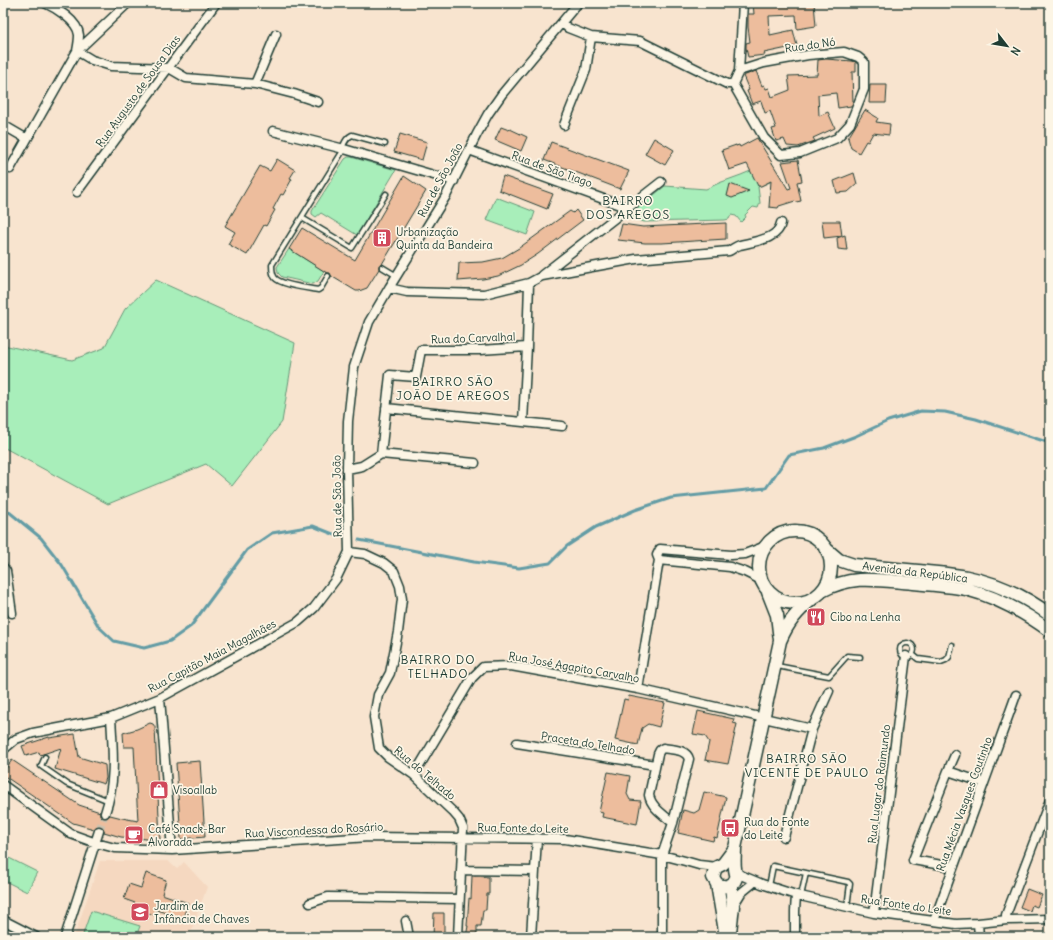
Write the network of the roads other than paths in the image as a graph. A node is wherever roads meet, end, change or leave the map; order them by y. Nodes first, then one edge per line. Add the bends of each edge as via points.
1 (45, 3) edge
2 (128, 3) edge
3 (216, 3) edge
4 (578, 3) edge
5 (743, 3) edge
6 (562, 23) junction
7 (276, 34) dead end
8 (591, 37) junction
9 (77, 51) junction
10 (168, 68) junction
11 (739, 71) junction
12 (255, 84) junction
13 (733, 84) junction
14 (318, 102) dead end
15 (564, 124) dead end
16 (3, 125) edge
17 (273, 131) dead end
18 (27, 139) junction
19 (386, 144) dead end
20 (343, 149) junction
21 (469, 150) junction
22 (10, 169) dead end
23 (454, 181) junction
24 (661, 182) dead end
25 (77, 192) dead end
26 (386, 194) dead end
27 (628, 208) junction
28 (302, 218) junction
29 (781, 223) dead end
30 (382, 267) dead end
31 (328, 276) dead end
32 (397, 276) junction
33 (542, 276) junction
34 (529, 283) junction
35 (389, 288) junction
36 (527, 347) junction
37 (386, 408) junction
38 (523, 422) junction
39 (562, 426) dead end
40 (381, 454) junction
41 (475, 463) dead end
42 (347, 469) junction
43 (766, 546) junction
44 (826, 548) junction
45 (349, 552) junction
46 (659, 560) junction
47 (3, 567) edge
48 (762, 580) junction
49 (768, 591) junction
50 (817, 595) junction
51 (12, 613) dead end
52 (1050, 615) edge
53 (1050, 631) edge
54 (780, 641) junction
55 (952, 645) dead end
56 (909, 655) joint
57 (860, 657) dead end
58 (774, 666) junction
59 (638, 689) junction
60 (829, 691) dead end
61 (1016, 695) dead end
62 (160, 698) junction
63 (764, 717) junction
64 (111, 718) junction
65 (812, 729) junction
66 (517, 743) dead end
67 (3, 750) edge
68 (955, 755) dead end
69 (45, 757) dead end
70 (655, 765) junction
71 (948, 771) junction
72 (414, 775) junction
73 (984, 783) junction
74 (3, 785) edge
75 (1050, 800) edge
76 (110, 801) junction
77 (105, 813) tunnel mouth
78 (673, 823) junction
79 (99, 831) tunnel mouth
80 (784, 837) dead end
81 (462, 838) junction
82 (537, 838) junction
83 (96, 843) junction
84 (734, 848) junction
85 (172, 850) junction
86 (662, 855) junction
87 (953, 867) junction
88 (461, 870) junction
89 (535, 871) junction
90 (717, 873) junction
91 (806, 873) junction
92 (734, 877) junction
93 (752, 884) junction
94 (766, 885) junction
95 (799, 896) junction
96 (460, 899) junction
97 (310, 903) dead end
98 (733, 906) junction
99 (847, 907) junction
100 (874, 914) junction
101 (3, 920) edge
102 (1007, 920) junction
103 (406, 921) dead end
104 (934, 921) junction
105 (1050, 921) edge
106 (978, 923) junction
107 (36, 937) edge
108 (65, 937) edge
109 (409, 937) edge
110 (458, 937) edge
111 (531, 937) edge
112 (662, 937) edge
113 (726, 937) edge
114 (729, 937) edge
115 (796, 937) edge
116 (979, 937) edge

1 - 9 street via 60,11 75,24 79,34
2 - 9 street
3 - 10 street, Rua Augusto de Sousa Dias
4 - 6 street, Rua de São João
5 - 11 street
6 - 8 street
6 - 21 street, Rua de São João via 488,114
7 - 12 street
8 - 13 street via 640,41 727,84
8 - 15 street via 586,70
9 - 10 street via 92,60 111,66
9 - 18 street
10 - 12 street via 186,78
10 - 25 street, Rua Augusto de Sousa Dias
11 - 13 street
11 - 13 street, Rua do Nó via 764,63 844,52 864,62 864,89 850,124 837,138 800,153 781,155 764,138
12 - 14 street
16 - 18 street
17 - 20 street
18 - 22 street
19 - 20 lane via 352,135 345,141
20 - 23 street
20 - 28 lane
21 - 23 street, Rua de São João
21 - 27 street, Rua de São Tiago
23 - 32 street, Rua de São João
24 - 27 street
26 - 28 lane via 352,248
27 - 33 street
28 - 31 lane via 272,265 272,272 276,279 282,282 318,290
29 - 33 street via 776,233 762,240 739,245 729,251 636,259
30 - 32 lane
32 - 35 street, Rua de São João
33 - 34 street
34 - 35 street via 484,294 407,292
34 - 36 street
35 - 42 street, Rua de São João via 370,322 354,366 348,421
36 - 37 street, Rua do Carvalhal via 421,350 416,377 390,375
36 - 38 street
37 - 38 street
37 - 40 street, Rua do Carvalhal
38 - 39 street
40 - 41 street
40 - 42 street via 362,466
42 - 45 street, Rua de São João
43 - 44 street via 774,538 796,531 808,534
43 - 46 street via 745,554 731,555 660,550 657,555
43 - 48 street via 759,568
44 - 50 street via 831,570 828,582
44 - 52 street, Avenida da República via 840,560 854,565 951,574 987,583 1029,601
45 - 62 street, Rua Capitão Maia Magalhães via 336,579 314,608 298,622
45 - 72 street, Rua do Telhado via 365,554 384,562 394,571 400,586 402,599 398,632 390,672 378,695 374,716 379,748
46 - 48 street via 730,567
46 - 59 street
47 - 51 street via 6,571
48 - 49 street
49 - 50 street via 777,599 789,603 801,603
49 - 54 street via 777,615
50 - 53 street, Avenida da República via 837,584 853,580 949,586 976,592 1002,602
50 - 54 street via 792,619
54 - 58 street
55 - 56 lane via 950,654 941,662
56 - 100 street, Rua Lugar do Raimundo
57 - 58 lane via 847,656 829,676
58 - 63 street
59 - 63 street, Rua José Agapito Carvalho
59 - 72 street, Rua José Agapito Carvalho via 511,666 483,667 472,678
60 - 65 street
61 - 73 street, Rua Mécia Vasques Coutinho
62 - 64 street, Rua Capitão Maia Magalhães
62 - 85 street
63 - 65 street, Rua José Agapito Carvalho
63 - 84 street
64 - 67 street, Rua Capitão Maia Magalhães via 33,733 16,739
64 - 76 street via 113,763
65 - 80 street
66 - 70 street, Praceta do Telhado
68 - 71 street
69 - 76 lane via 41,766 67,784
70 - 78 street via 650,800
70 - 78 street via 663,748 688,755
71 - 73 street
71 - 87 street via 913,860
72 - 81 street, Rua do Telhado via 454,812 463,828
73 - 87 street, Rua Mécia Vasques Coutinho
74 - 83 street, Rua Viscondessa do Rosário via 71,834
75 - 102 street via 1006,915
76 - 77 street
78 - 86 street
79 - 83 street
81 - 82 street, Rua Fonte do Leite
81 - 85 street, Rua Viscondessa do Rosário via 369,837
81 - 88 street, Rua do Telhado
82 - 86 street, Rua Fonte do Leite via 565,839
82 - 89 street
83 - 85 street, Rua Viscondessa do Rosário via 115,848
83 - 108 street
84 - 90 street
84 - 92 street
86 - 90 street, Rua Fonte do Leite via 700,865
86 - 112 street
87 - 104 street, Rua Mécia Vasques Coutinho
88 - 89 street
88 - 96 street, Rua do Telhado
89 - 111 street
90 - 92 street via 730,865
90 - 92 street via 724,886
90 - 113 street
91 - 94 lane via 773,866
91 - 95 lane
91 - 99 lane via 848,882 850,884
92 - 93 street
92 - 94 street
92 - 98 street
93 - 94 street
93 - 98 street via 741,893
94 - 95 street, Rua Fonte do Leite
95 - 99 street, Rua Fonte do Leite
95 - 115 street via 795,911
96 - 97 street via 328,898
96 - 110 street, Rua do Telhado
98 - 114 street
99 - 100 street, Rua Fonte do Leite
100 - 104 street, Rua Fonte do Leite
101 - 107 street
102 - 105 street, Rua Fonte do Leite
102 - 106 street, Rua Fonte do Leite
103 - 109 street
104 - 106 street, Rua Fonte do Leite
106 - 116 street

